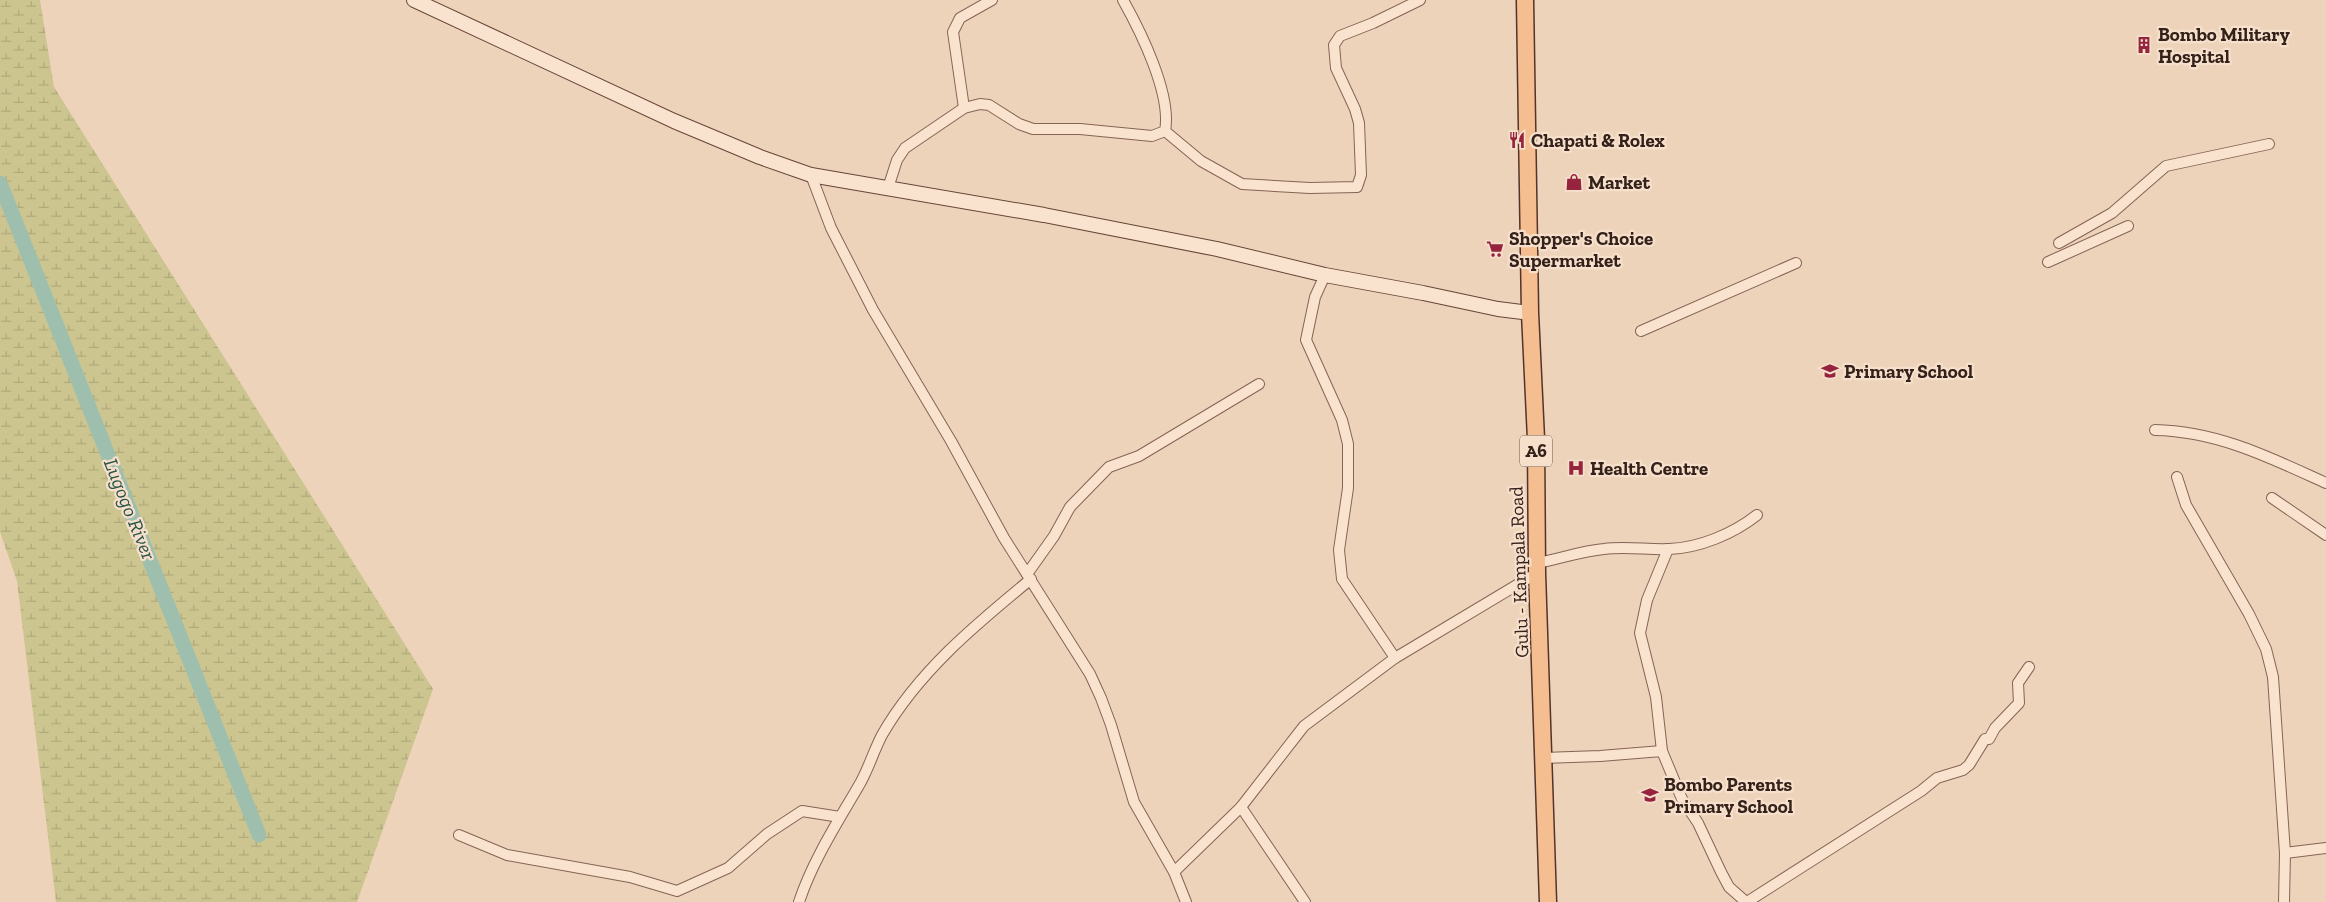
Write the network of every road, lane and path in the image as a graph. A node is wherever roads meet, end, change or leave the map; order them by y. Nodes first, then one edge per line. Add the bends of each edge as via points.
1 (414, 0) edge
2 (992, 0) edge
3 (1123, 0) edge
4 (1420, 0) edge
5 (1525, 0) edge
6 (964, 108) junction
7 (1165, 131) junction
8 (2269, 144) dead end
9 (811, 175) junction
10 (888, 188) junction
11 (2128, 226) dead end
12 (2059, 243) dead end
13 (1796, 262) dead end
14 (2048, 262) dead end
15 (1325, 275) junction
16 (1530, 313) junction
17 (1641, 331) dead end
18 (1258, 384) dead end
19 (2155, 430) dead end
20 (2177, 477) dead end
21 (2326, 483) edge
22 (2272, 498) dead end
23 (1757, 515) dead end
24 (2326, 535) edge
25 (1668, 549) junction
26 (1537, 568) junction
27 (1029, 576) junction
28 (1395, 658) junction
29 (2029, 667) dead end
30 (1662, 751) junction
31 (1543, 758) junction
32 (1241, 807) junction
33 (840, 817) junction
34 (459, 835) dead end
35 (2326, 848) edge
36 (2285, 853) junction
37 (1174, 872) junction
38 (799, 902) edge
39 (1186, 902) edge
40 (1305, 902) edge
41 (1548, 902) edge
42 (1746, 902) edge
43 (2284, 902) edge

1 - 9 street via 674,121
2 - 6 street via 960,18 954,32
3 - 7 street via 1149,53 1166,114
4 - 7 street via 1340,36 1334,45 1336,68 1356,109 1359,123 1361,176 1357,187 1242,184 1201,161
5 - 16 main road, Gulu - Kampala Road / A6
6 - 7 street via 989,105 1033,129 1080,129 1152,136
6 - 10 street via 905,148 897,160
8 - 12 street via 2166,166 2112,213
9 - 10 street
9 - 27 street via 831,228 873,310
10 - 15 street via 1217,249
11 - 14 street
13 - 17 street
15 - 16 street
15 - 28 street via 1314,297 1306,340 1342,420 1348,444 1348,488 1339,550 1342,579
16 - 26 main road, Gulu - Kampala Road / A6 via 1536,439
18 - 27 street via 1139,456 1109,467 1070,506
19 - 21 street via 2175,430 2245,447
20 - 36 street via 2186,505 2266,649 2273,677
22 - 24 street
23 - 25 street via 1746,524 1712,540
25 - 26 street via 1605,548
25 - 30 street via 1647,600 1640,633 1656,697
26 - 28 street
26 - 31 main road, Gulu - Kampala Road / A6
27 - 33 street via 950,648 901,706
27 - 37 street via 1090,674 1101,698 1134,802
28 - 32 street via 1304,726
29 - 42 street via 2018,682 2019,703 1989,739 1985,739 1963,770 1937,778
30 - 31 street
30 - 42 street via 1682,799 1698,823 1720,872 1729,887
31 - 41 main road, Gulu - Kampala Road / A6
32 - 37 street
32 - 40 street
33 - 34 street via 802,811 767,834 728,868 677,891 630,877 507,855
33 - 38 street
35 - 36 street
36 - 43 street
37 - 39 street

